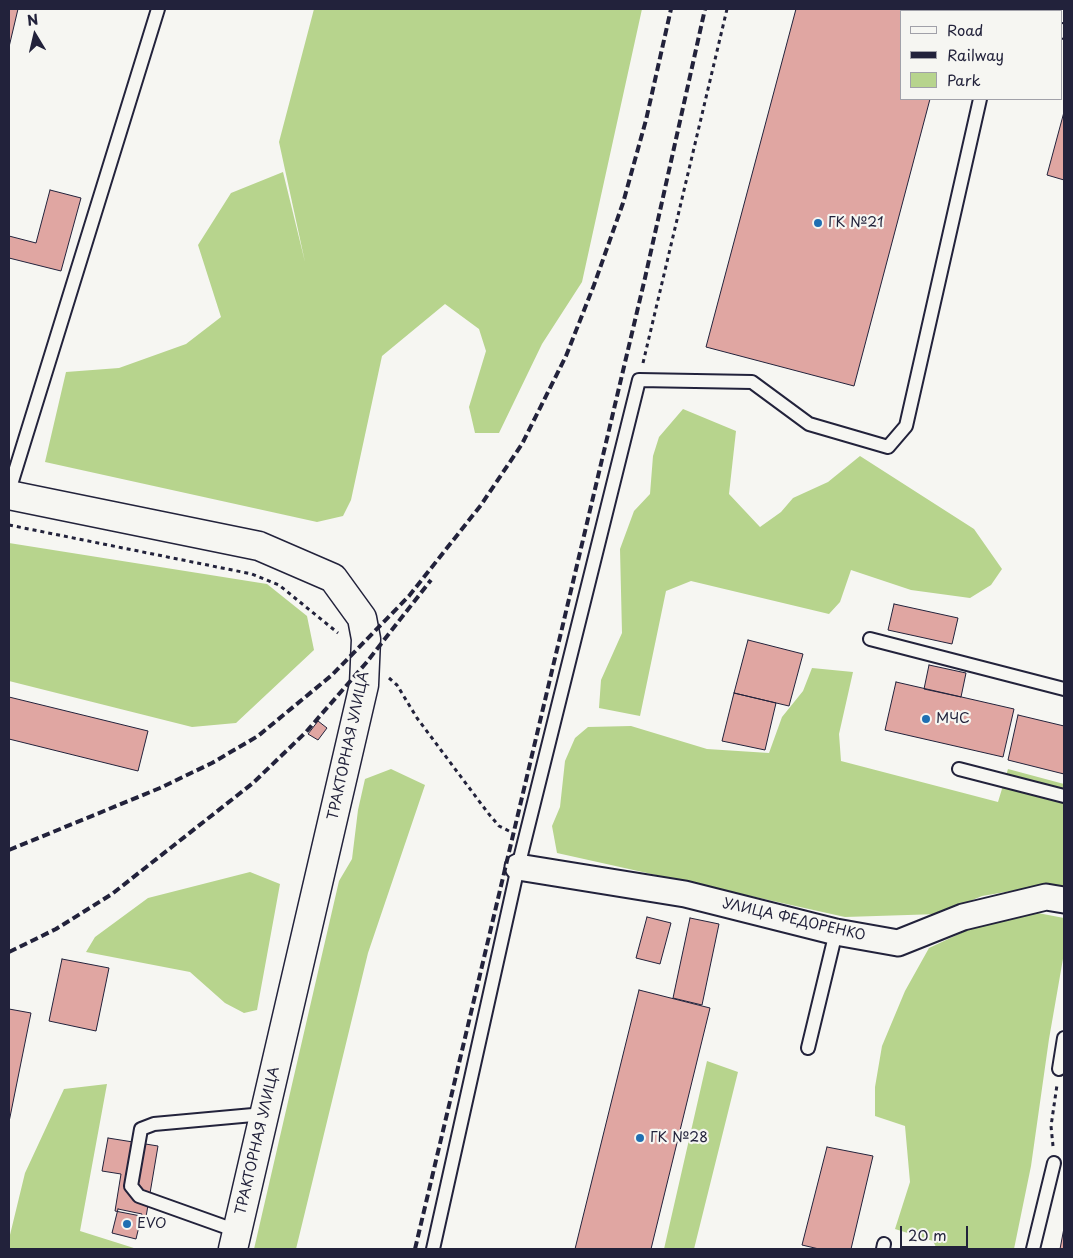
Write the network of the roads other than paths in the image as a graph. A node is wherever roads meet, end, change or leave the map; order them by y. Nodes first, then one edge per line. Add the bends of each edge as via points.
1 (158, 9) edge
2 (980, 100) edge
3 (9, 493) edge
4 (870, 639) dead end
5 (1064, 689) edge
6 (959, 769) dead end
7 (1064, 796) edge
8 (518, 867) junction
9 (1064, 900) edge
10 (836, 932) junction
11 (1063, 1045) edge
12 (808, 1048) dead end
13 (1059, 1069) road end
14 (264, 1114) junction
15 (1054, 1163) road end
16 (235, 1240) edge
17 (433, 1249) edge
18 (1033, 1249) edge

1 - 3 lane
2 - 8 lane via 906,426 888,447 809,424 752,382 639,380
3 - 14 main road, ТРАКТОРНАЯ УЛИЦА via 259,546 333,578 362,618 366,638 364,685
4 - 5 lane
6 - 7 lane
8 - 10 street, УЛИЦА ФЕДОРЕНКО via 685,894
8 - 17 lane
9 - 10 street, УЛИЦА ФЕДОРЕНКО via 1046,897 963,917 898,943
10 - 12 lane
11 - 13 lane
14 - 16 main road, ТРАКТОРНАЯ УЛИЦА
14 - 16 lane via 154,1124 141,1129 131,1186 139,1196
15 - 18 lane

